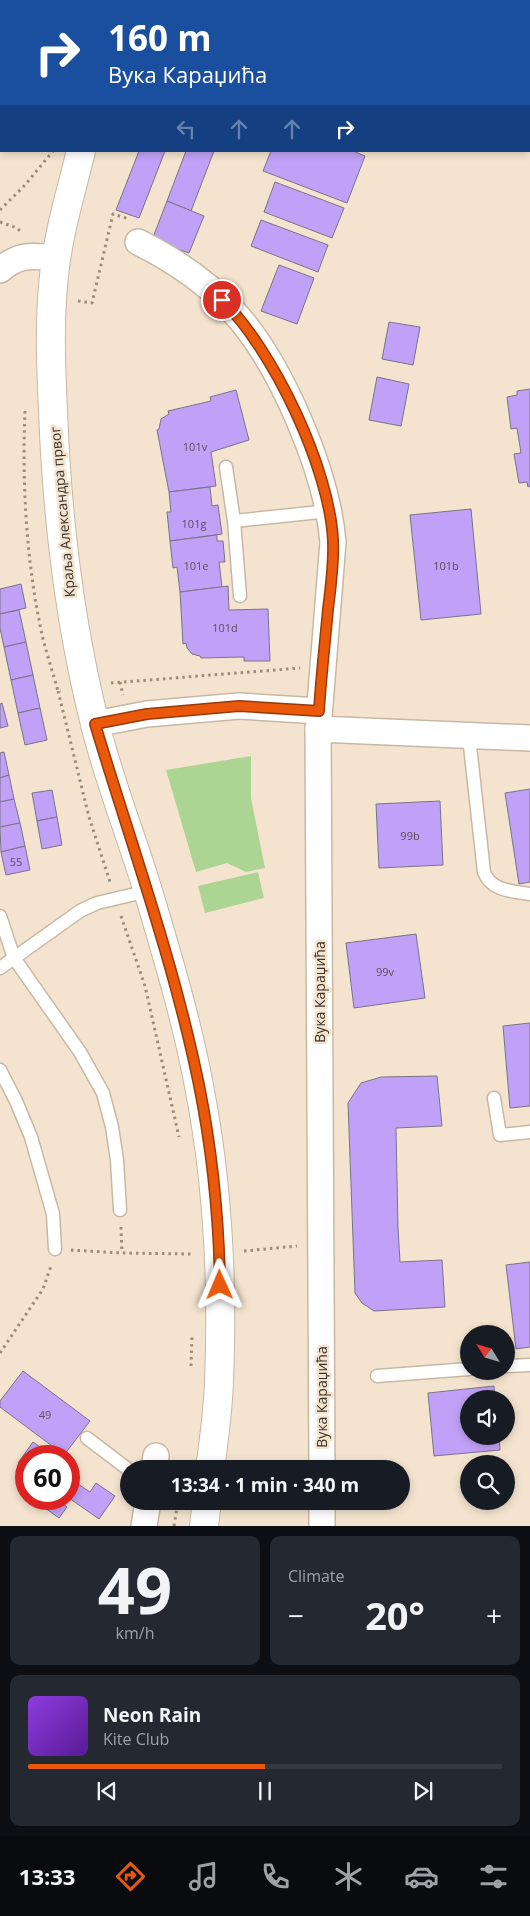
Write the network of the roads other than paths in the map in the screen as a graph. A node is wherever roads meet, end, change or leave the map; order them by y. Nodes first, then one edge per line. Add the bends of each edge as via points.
1 (81, 152) edge
2 (91, 152) edge
3 (70, 193) junction
4 (138, 242) road end
5 (56, 258) junction
6 (0, 270) edge
7 (226, 466) dead end
8 (329, 512) junction
9 (234, 521) junction
10 (240, 596) dead end
11 (318, 720) junction
12 (95, 724) junction
13 (469, 737) junction
14 (530, 738) edge
15 (148, 890) junction
16 (530, 894) edge
17 (0, 916) edge
18 (14, 958) junction
19 (0, 968) edge
20 (0, 1070) edge
21 (494, 1098) dead end
22 (530, 1132) edge
23 (120, 1210) road end
24 (55, 1249) road end
25 (530, 1365) edge
26 (515, 1366) edge
27 (460, 1370) edge
28 (377, 1376) dead end
29 (87, 1438) dead end
30 (211, 1460) edge
31 (322, 1460) edge
32 (120, 1463) edge
33 (147, 1510) edge
34 (322, 1510) edge
35 (144, 1526) edge
36 (322, 1526) edge

1 - 3 main road, Краља Александра првог
2 - 3 main road, Краља Александра првог
3 - 5 main road, Краља Александра првог
4 - 8 street, Вука Караџића via 210,289 253,336 293,408 315,461
5 - 6 street via 23,257
5 - 12 main road, Краља Александра првог via 51,363 61,539 71,610
7 - 9 lane
8 - 9 lane
8 - 11 street, Вука Караџића via 333,557
9 - 10 lane
11 - 12 street via 239,706 147,714
11 - 13 street
11 - 31 street, Вука Караџића
12 - 15 main road, Краља Александра првог
13 - 14 street
13 - 16 lane via 486,878 499,888
15 - 18 lane via 97,903 80,911
15 - 30 main road, Краља Александра првог via 199,1085 209,1148 219,1253 219,1385
17 - 18 lane
18 - 19 lane
18 - 23 lane via 80,1052 103,1093 117,1160
20 - 24 lane via 31,1137 53,1214
21 - 22 lane via 500,1134
25 - 26 lane
27 - 28 lane
29 - 32 lane
33 - 35 street
34 - 36 street

